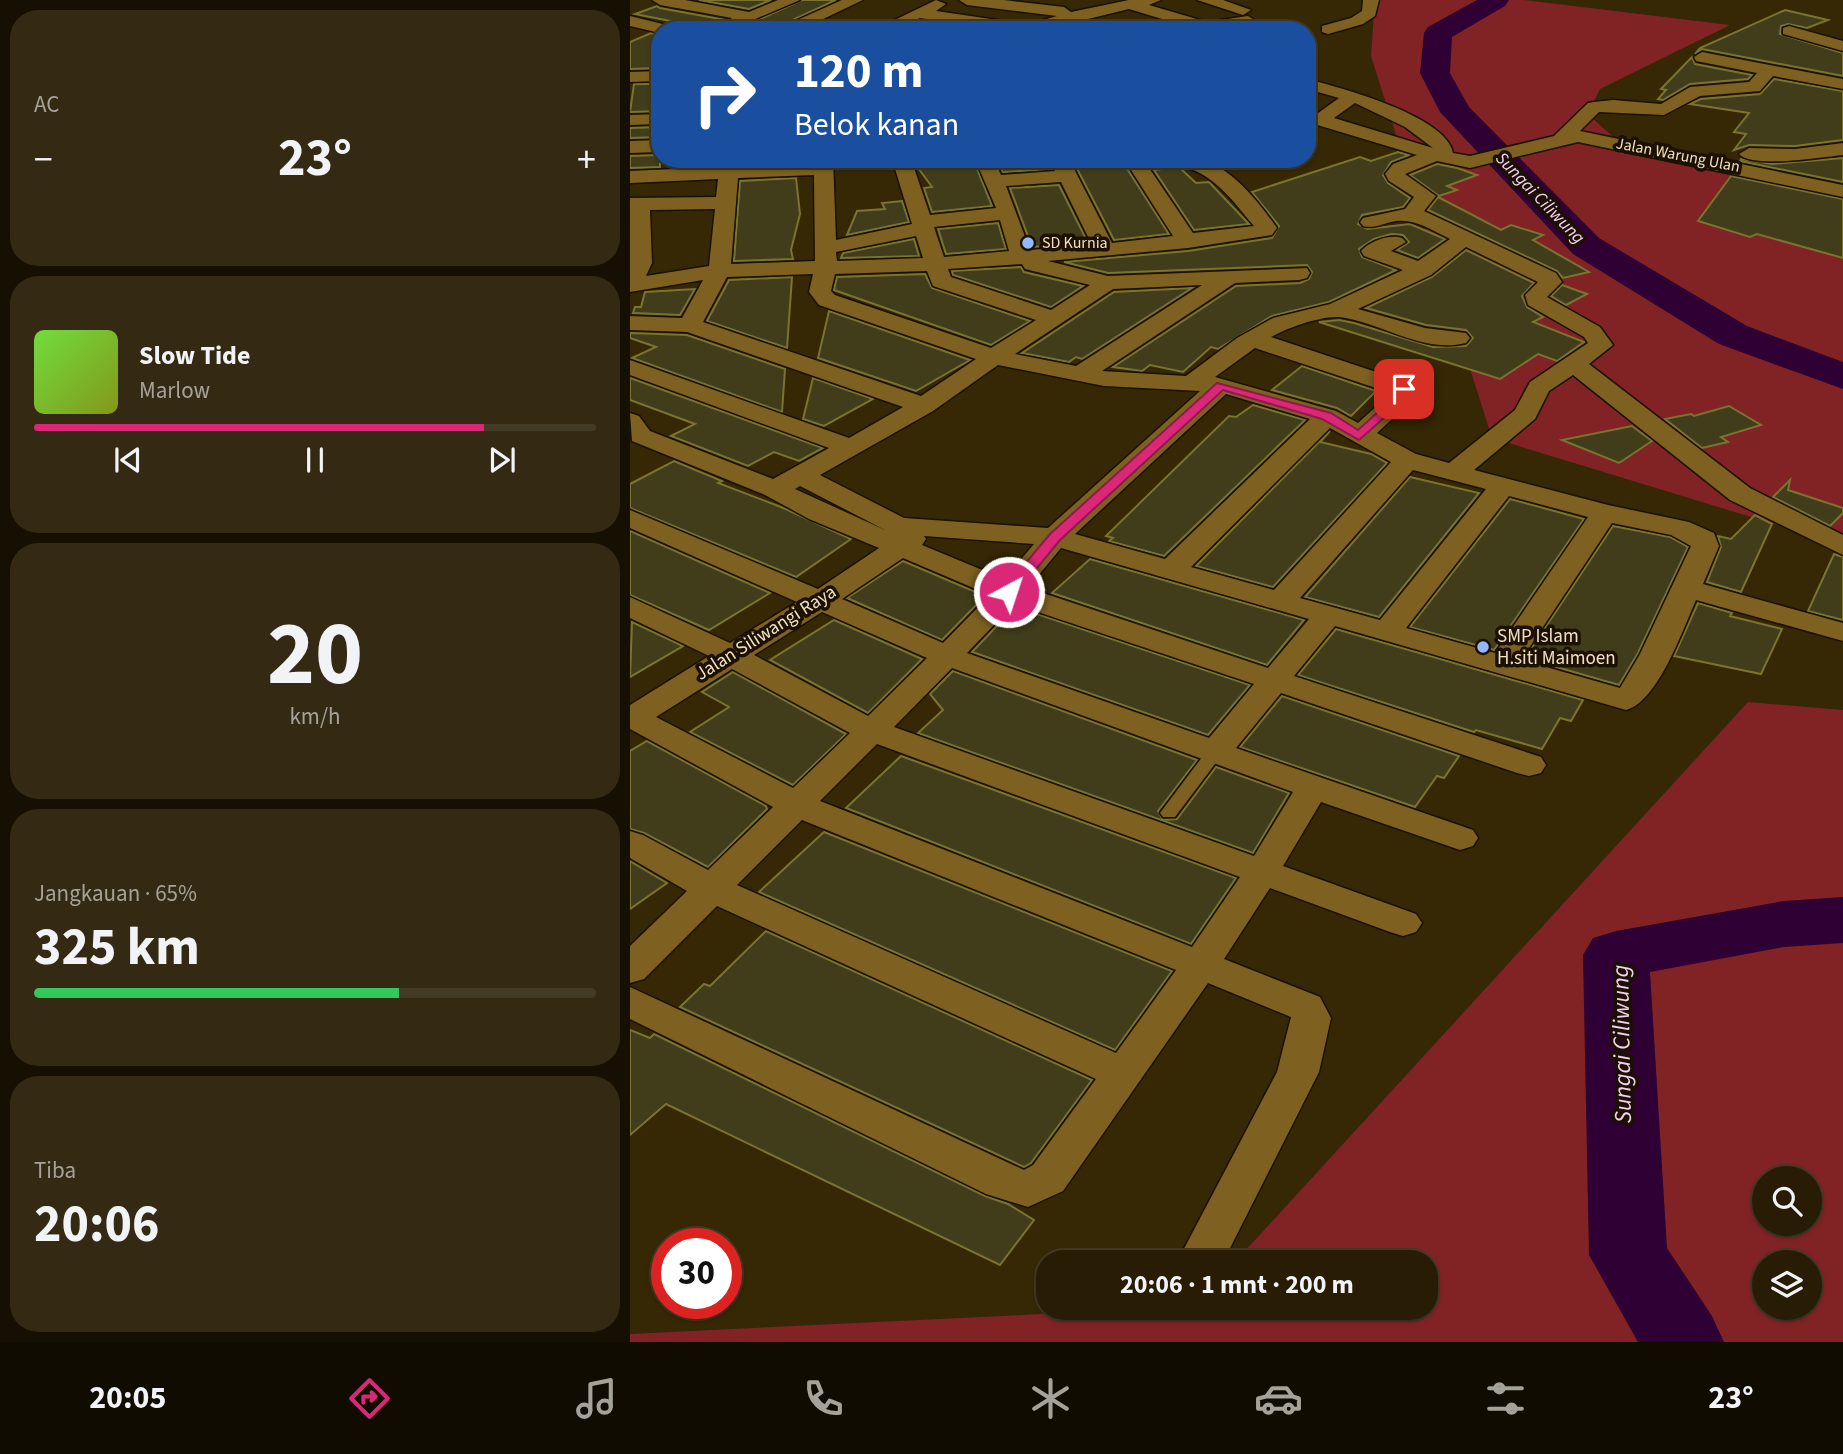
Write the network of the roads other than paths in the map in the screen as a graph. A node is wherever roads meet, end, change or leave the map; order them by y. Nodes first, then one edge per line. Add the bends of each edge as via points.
1 (660, 0) edge
2 (792, 0) edge
3 (855, 0) edge
4 (872, 0) edge
5 (946, 0) edge
6 (967, 0) edge
7 (1153, 0) edge
8 (1205, 0) edge
9 (1371, 0) edge
10 (1132, 5) junction
11 (918, 13) junction
12 (1073, 16) junction
13 (751, 17) junction
14 (630, 21) edge
15 (741, 21) edge
16 (805, 21) edge
17 (824, 21) edge
18 (901, 21) edge
19 (974, 21) edge
20 (1056, 21) edge
21 (1085, 21) edge
22 (1185, 21) edge
23 (1226, 21) edge
24 (651, 26) edge
25 (1328, 29) dead end
26 (651, 31) edge
27 (630, 32) edge
28 (1789, 32) dead end
29 (1843, 46) edge
30 (1751, 51) dead end
31 (1843, 59) edge
32 (1768, 71) junction
33 (651, 76) edge
34 (1807, 76) junction
35 (630, 77) edge
36 (1841, 81) edge
37 (1316, 86) edge
38 (1353, 96) junction
39 (651, 120) edge
40 (630, 121) edge
41 (1562, 138) junction
42 (651, 146) edge
43 (630, 147) edge
44 (1843, 149) edge
45 (1440, 157) junction
46 (1704, 161) junction
47 (719, 168) edge
48 (729, 168) edge
49 (813, 168) edge
50 (904, 168) edge
51 (989, 168) edge
52 (1063, 168) edge
53 (1139, 168) edge
54 (1203, 168) edge
55 (630, 177) edge
56 (996, 181) junction
57 (1843, 191) edge
58 (727, 203) junction
59 (635, 204) edge
60 (1008, 213) junction
61 (1416, 215) junction
62 (1370, 222) dead end
63 (922, 225) junction
64 (1465, 238) junction
65 (1188, 242) junction
66 (1395, 242) dead end
67 (1105, 250) junction
68 (1015, 257) junction
69 (819, 261) junction
70 (934, 264) junction
71 (1423, 270) junction
72 (719, 271) junction
73 (633, 272) edge
74 (1299, 273) dead end
75 (1231, 276) junction
76 (1108, 284) junction
77 (1338, 310) junction
78 (1054, 318) junction
79 (630, 323) edge
80 (690, 325) junction
81 (1458, 338) dead end
82 (1253, 339) junction
83 (989, 361) junction
84 (1574, 364) junction
85 (1081, 374) junction
86 (633, 378) edge
87 (1191, 384) junction
88 (1221, 386) junction
89 (923, 406) junction
90 (1327, 416) junction
91 (630, 422) edge
92 (1359, 436) junction
93 (850, 447) junction
94 (1407, 460) junction
95 (1452, 474) junction
96 (799, 475) junction
97 (1502, 486) junction
98 (775, 489) junction
99 (1605, 513) junction
100 (630, 518) edge
101 (901, 535) junction
102 (1055, 537) junction
103 (1843, 546) edge
104 (1170, 572) junction
105 (1686, 588) junction
106 (1009, 592) junction
107 (811, 596) junction
108 (1279, 603) junction
109 (630, 606) edge
110 (1327, 616) junction
111 (1843, 632) edge
112 (1387, 633) junction
113 (721, 651) junction
114 (947, 656) junction
115 (1501, 666) junction
116 (1274, 681) junction
117 (631, 712) edge
118 (870, 730) junction
119 (1215, 752) junction
120 (1529, 765) dead end
121 (1312, 787) junction
122 (797, 805) junction
123 (1169, 813) dead end
124 (1460, 838) dead end
125 (630, 843) edge
126 (1265, 872) junction
127 (713, 889) junction
128 (1403, 923) dead end
129 (1202, 966) junction
130 (630, 969) edge
131 (630, 1002) edge
132 (1124, 1073) junction
133 (1206, 1250) edge

1 - 13 street
2 - 13 street
3 - 16 street
4 - 17 street
5 - 11 street
6 - 12 street
7 - 10 street
8 - 23 street via 1246,15
9 - 25 street via 1369,13
10 - 12 street
10 - 22 street
11 - 18 street
11 - 19 street
12 - 20 street
12 - 21 street
13 - 15 street
14 - 24 street
26 - 27 street
28 - 29 street
30 - 32 street via 1711,59
31 - 34 street
32 - 34 street
32 - 41 street via 1754,87 1696,91 1664,110 1594,107
33 - 35 street
34 - 36 street
37 - 38 street
38 - 45 street via 1428,133 1442,145
38 - 45 street via 1320,120
39 - 40 street
41 - 45 street, Jalan Warung Ulan via 1466,163
41 - 46 street, Jalan Warung Ulan via 1584,137
42 - 43 street
44 - 46 street via 1794,155 1725,153
45 - 61 street via 1400,168 1395,174 1426,196 1411,210
46 - 57 street, Jalan Warung Ulan
47 - 55 street
48 - 58 street
49 - 69 street
50 - 63 street
51 - 56 street
52 - 56 street
52 - 67 street
53 - 65 street
54 - 65 street via 1229,182 1267,228 1257,234
56 - 60 street
58 - 59 street
58 - 72 street
59 - 73 street
60 - 63 street
60 - 68 street
61 - 62 street
61 - 64 street
63 - 69 street
63 - 70 street
64 - 71 street
64 - 84 street via 1548,278 1551,282 1536,300 1599,338 1601,345 1595,352
65 - 67 street
66 - 71 street via 1373,251
67 - 68 street
68 - 70 street
68 - 76 street
69 - 70 street
69 - 72 street
69 - 83 street via 801,298 806,302
70 - 78 street via 937,277 947,285
71 - 77 street
72 - 73 street
72 - 80 street
74 - 75 street
75 - 76 street
75 - 85 street
76 - 78 street
77 - 81 street via 1423,335
77 - 82 street via 1291,319
78 - 83 street
79 - 80 street
80 - 89 street
82 - 87 street
82 - 92 street via 1404,389 1404,395
83 - 85 street
83 - 89 street
84 - 95 street via 1534,392 1526,414
84 - 103 street via 1740,494
85 - 87 street
86 - 93 street via 678,384
87 - 88 street
88 - 90 street
88 - 102 street
89 - 93 street
90 - 92 street
90 - 104 street
91 - 98 street via 641,436
92 - 94 street
93 - 96 street
94 - 95 street
94 - 108 street
95 - 97 street
96 - 98 street
96 - 101 street
97 - 99 street
97 - 112 street
98 - 101 street
99 - 105 street via 1679,528 1703,539 1705,546
99 - 115 street
100 - 107 street
101 - 102 street via 1000,531
101 - 106 street
101 - 107 street, Jalan Siliwangi Raya
102 - 104 street
102 - 106 street
104 - 108 street
105 - 111 street
105 - 115 street via 1629,699
106 - 114 street
106 - 116 street
107 - 113 street, Jalan Siliwangi Raya
107 - 114 street
108 - 110 street
109 - 113 street
110 - 112 street
110 - 116 street
112 - 115 street
113 - 117 street, Jalan Siliwangi Raya
113 - 118 street
114 - 118 street
114 - 119 street
116 - 119 street
116 - 120 street
117 - 122 street
118 - 122 street
118 - 126 street
119 - 121 street
119 - 123 lane
121 - 124 street
121 - 126 street
122 - 127 street
122 - 129 street
125 - 127 street
126 - 128 street
126 - 129 street
127 - 130 street
127 - 132 street
129 - 132 street
129 - 133 street via 1295,1001 1306,1007 1311,1018 1298,1072
131 - 132 street via 1001,1181 1028,1189 1048,1178

